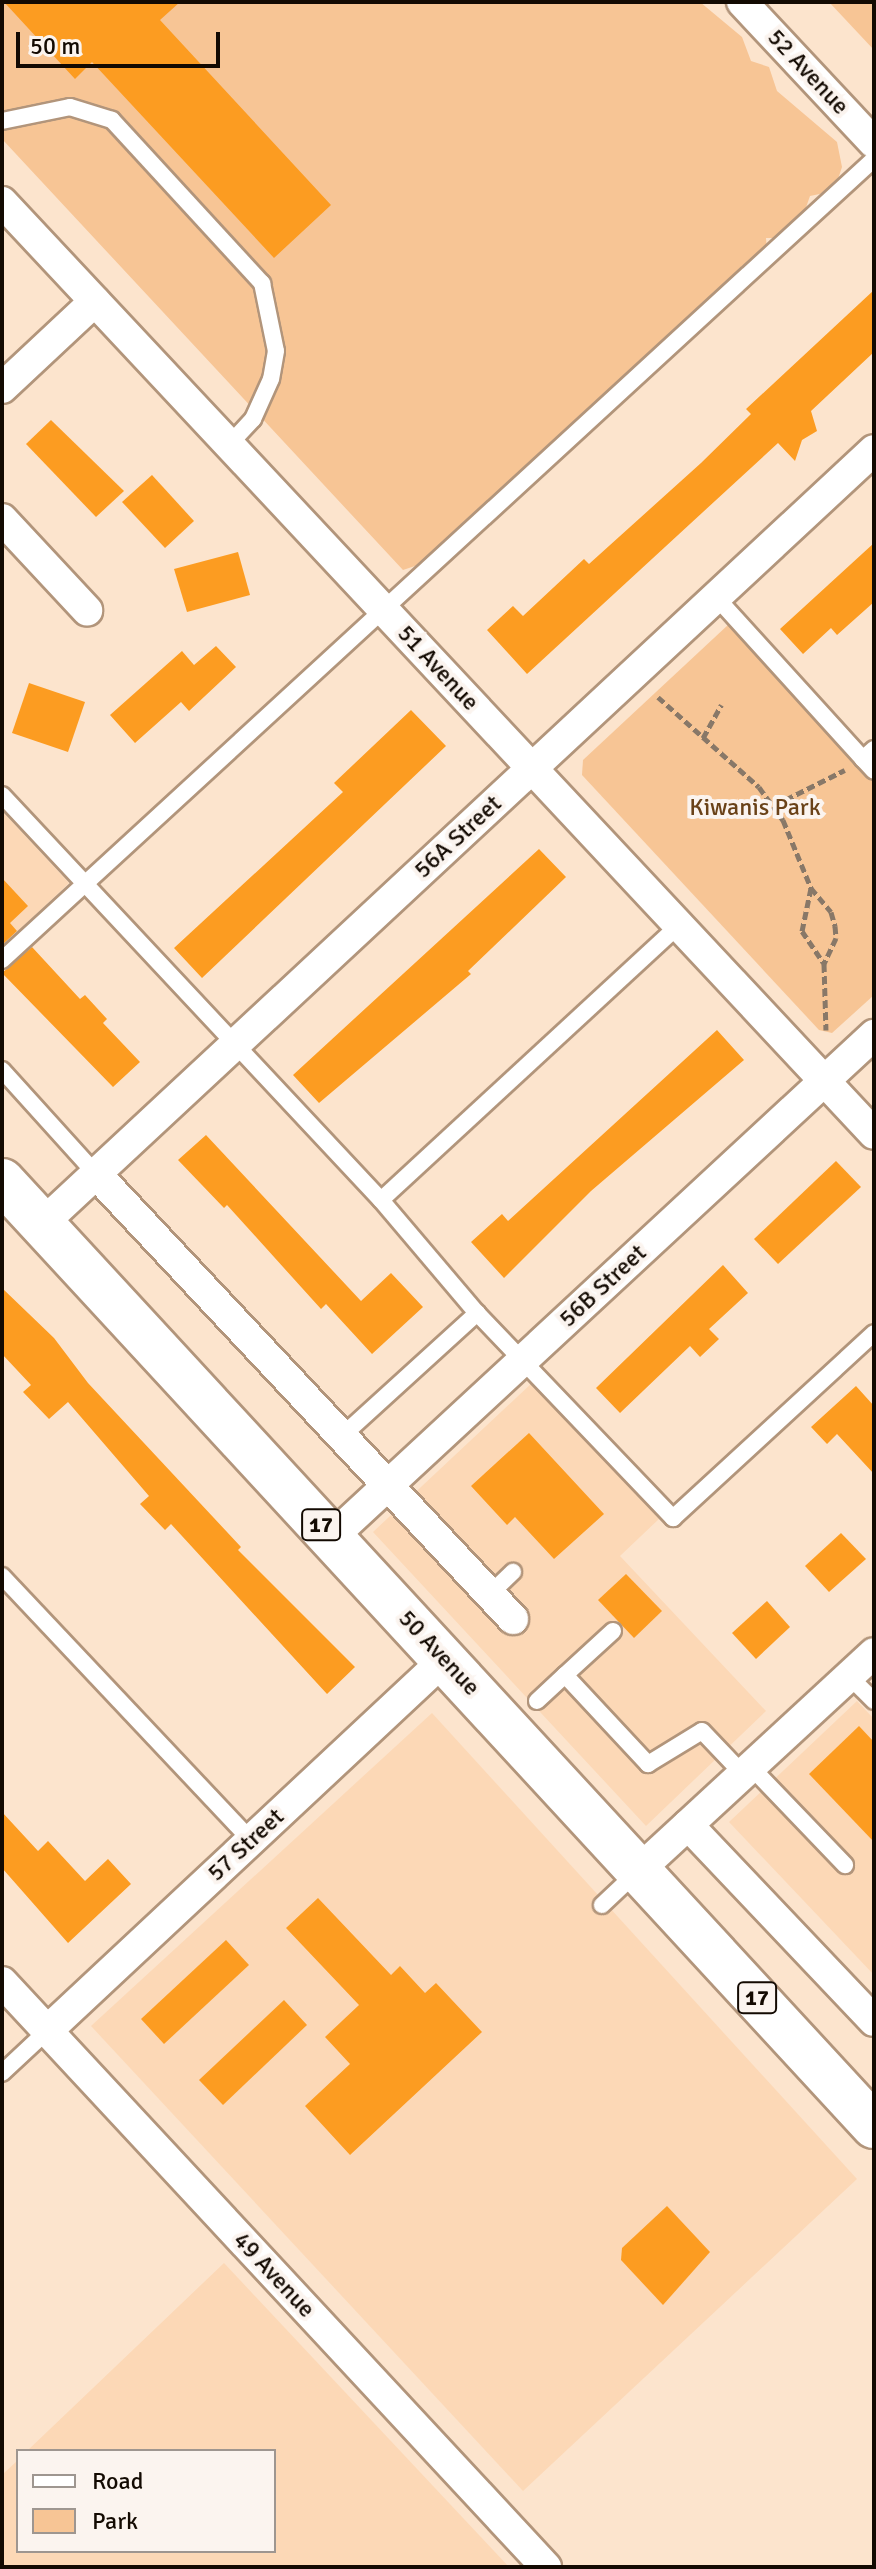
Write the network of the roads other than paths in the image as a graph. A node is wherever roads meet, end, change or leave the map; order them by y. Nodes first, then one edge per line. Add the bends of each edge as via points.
1 (742, 2) edge
2 (2, 121) edge
3 (874, 143) edge
4 (874, 159) edge
5 (2, 202) edge
6 (95, 301) junction
7 (2, 388) edge
8 (229, 445) junction
9 (874, 450) edge
10 (2, 519) edge
11 (716, 597) junction
12 (87, 610) dead end
13 (384, 611) junction
14 (870, 760) edge
15 (532, 768) junction
16 (2, 795) edge
17 (87, 885) junction
18 (679, 925) junction
19 (2, 960) edge
20 (874, 1035) edge
21 (236, 1044) junction
22 (2, 1070) edge
23 (824, 1081) junction
24 (874, 1134) edge
25 (96, 1174) junction
26 (2, 1181) edge
27 (381, 1200) junction
28 (42, 1224) junction
29 (477, 1313) junction
30 (874, 1333) edge
31 (524, 1360) junction
32 (342, 1436) junction
33 (387, 1487) junction
34 (332, 1537) junction
35 (513, 1572) dead end
36 (2, 1576) edge
37 (490, 1594) junction
38 (513, 1619) dead end
39 (613, 1631) dead end
40 (874, 1653) edge
41 (445, 1659) junction
42 (565, 1675) junction
43 (849, 1676) junction
44 (537, 1701) dead end
45 (874, 1701) edge
46 (747, 1770) junction
47 (688, 1825) junction
48 (251, 1840) junction
49 (845, 1865) dead end
50 (640, 1869) junction
51 (602, 1905) dead end
52 (2, 1982) edge
53 (874, 2021) edge
54 (47, 2031) junction
55 (2, 2073) edge
56 (874, 2126) edge
57 (546, 2567) edge

1 - 3 street, 52 Avenue
2 - 8 lane via 70,107 112,120 262,283 276,351 271,379 253,419
4 - 13 lane
5 - 6 street, 51 Avenue
6 - 7 street
6 - 8 street, 51 Avenue
8 - 13 street, 51 Avenue
9 - 11 street, 56A Street
10 - 12 street
11 - 14 lane
11 - 15 street, 56A Street
13 - 15 street, 51 Avenue
13 - 17 lane
15 - 18 street, 51 Avenue
15 - 21 street, 56A Street
16 - 17 lane
17 - 19 lane
17 - 21 lane
18 - 23 street, 51 Avenue
18 - 27 lane
20 - 23 street, 56B Street
21 - 25 street, 56A Street
21 - 27 lane
22 - 25 lane
23 - 24 street, 51 Avenue
23 - 31 street, 56B Street
25 - 28 street, 56A Street
25 - 32 street
26 - 28 main road, 50 Avenue / 17
27 - 29 lane
28 - 34 main road, 50 Avenue / 17
29 - 31 lane
29 - 32 lane
30 - 31 lane via 673,1518
31 - 33 street, 56B Street
32 - 33 street
33 - 34 street, 56B Street
33 - 37 street
34 - 41 main road, 50 Avenue / 17
35 - 37 lane
36 - 48 lane
37 - 38 street
39 - 42 lane
40 - 43 street
41 - 48 street, 57 Street
41 - 50 main road, 50 Avenue / 17
42 - 44 lane
42 - 46 lane via 648,1764 702,1731
43 - 45 lane
43 - 46 street
46 - 47 street
46 - 49 lane
47 - 50 street
47 - 53 street
48 - 54 street, 57 Street
50 - 51 lane
50 - 56 main road, 50 Avenue / 17
52 - 54 street, 49 Avenue
54 - 55 lane
54 - 57 street, 49 Avenue

